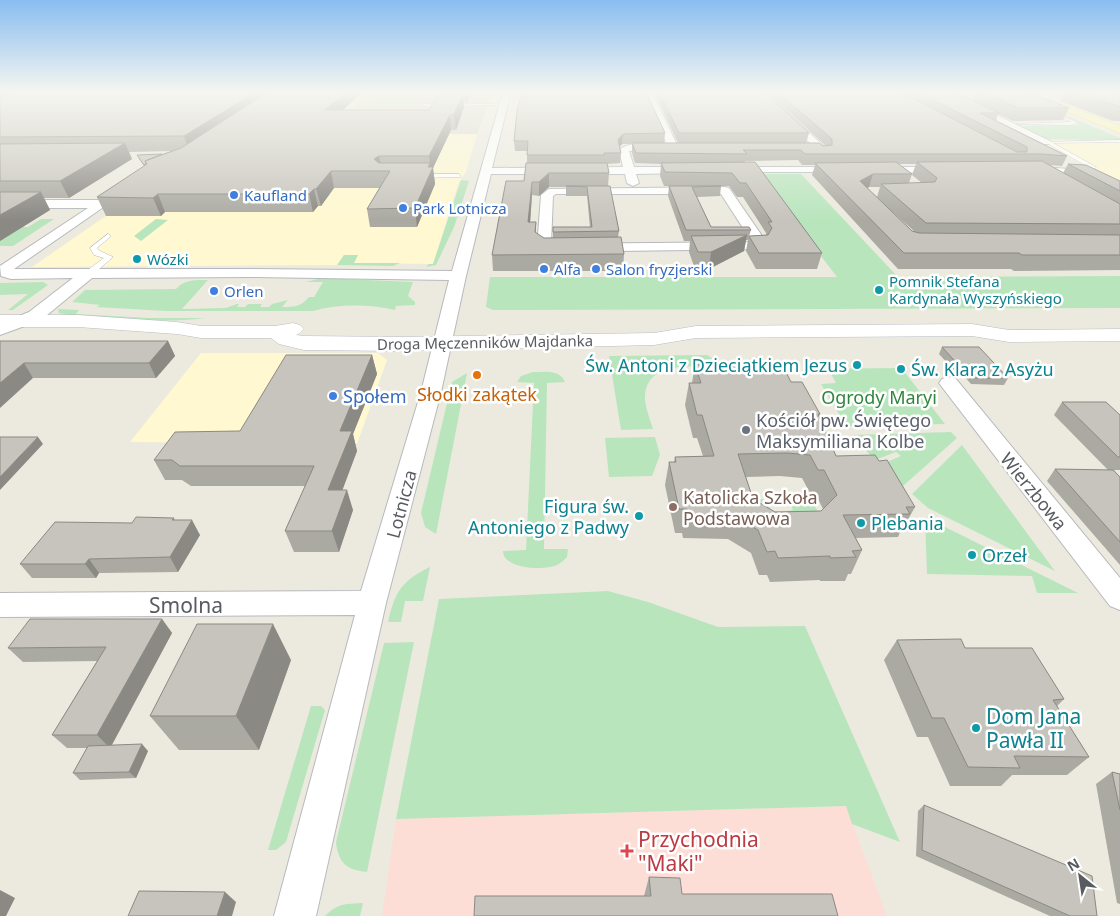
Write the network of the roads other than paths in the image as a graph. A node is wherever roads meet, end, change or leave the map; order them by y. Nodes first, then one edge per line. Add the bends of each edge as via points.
1 (496, 135) edge
2 (671, 135) edge
3 (801, 135) edge
4 (1031, 135) edge
5 (1046, 142) junction
6 (1120, 142) edge
7 (1024, 166) edge
8 (629, 170) junction
9 (698, 170) edge
10 (717, 170) edge
11 (870, 170) edge
12 (896, 170) junction
13 (954, 170) edge
14 (1037, 170) junction
15 (486, 171) junction
16 (1082, 173) junction
17 (411, 176) edge
18 (459, 176) dead end
19 (911, 181) edge
20 (1065, 185) edge
21 (1120, 190) edge
22 (636, 191) junction
23 (0, 204) edge
24 (108, 236) dead end
25 (88, 274) junction
26 (458, 276) junction
27 (0, 321) edge
28 (25, 321) junction
29 (1120, 322) edge
30 (0, 330) edge
31 (972, 330) junction
32 (202, 332) junction
33 (445, 335) junction
34 (1120, 335) edge
35 (0, 340) edge
36 (949, 383) dead end
37 (1120, 598) edge
38 (372, 603) junction
39 (0, 605) edge
40 (295, 916) edge

1 - 15 street, Lotnicza
2 - 8 street via 678,147 626,148
3 - 10 street via 814,148 847,170
4 - 5 street
5 - 6 lane
5 - 16 lane via 1093,167
7 - 14 street
8 - 9 street
8 - 15 street
8 - 22 street
11 - 12 street
12 - 13 street
12 - 19 street
14 - 16 street
14 - 20 street
15 - 26 street, Lotnicza
16 - 21 street
17 - 18 lane
22 - 22 street via 552,191 547,194 544,248 754,246 760,243 725,190
23 - 25 street via 106,201 4,271 11,274
24 - 25 lane via 93,248 109,257
25 - 26 street
25 - 28 street
26 - 33 street, Lotnicza
27 - 28 street, Droga Męczenników Majdanka
28 - 30 street
28 - 32 street, Droga Męczenników Majdanka via 149,326
29 - 31 street, Droga Męczenników Majdanka via 997,325
31 - 33 street, Droga Męczenników Majdanka via 696,332 654,339
31 - 34 street, Droga Męczenników Majdanka via 1009,336
32 - 33 street, Droga Męczenników Majdanka via 275,332 304,343
32 - 35 street, Droga Męczenników Majdanka via 134,340
33 - 38 street, Lotnicza
36 - 37 street, Wierzbowa
38 - 39 street, Smolna
38 - 40 street, Lotnicza

